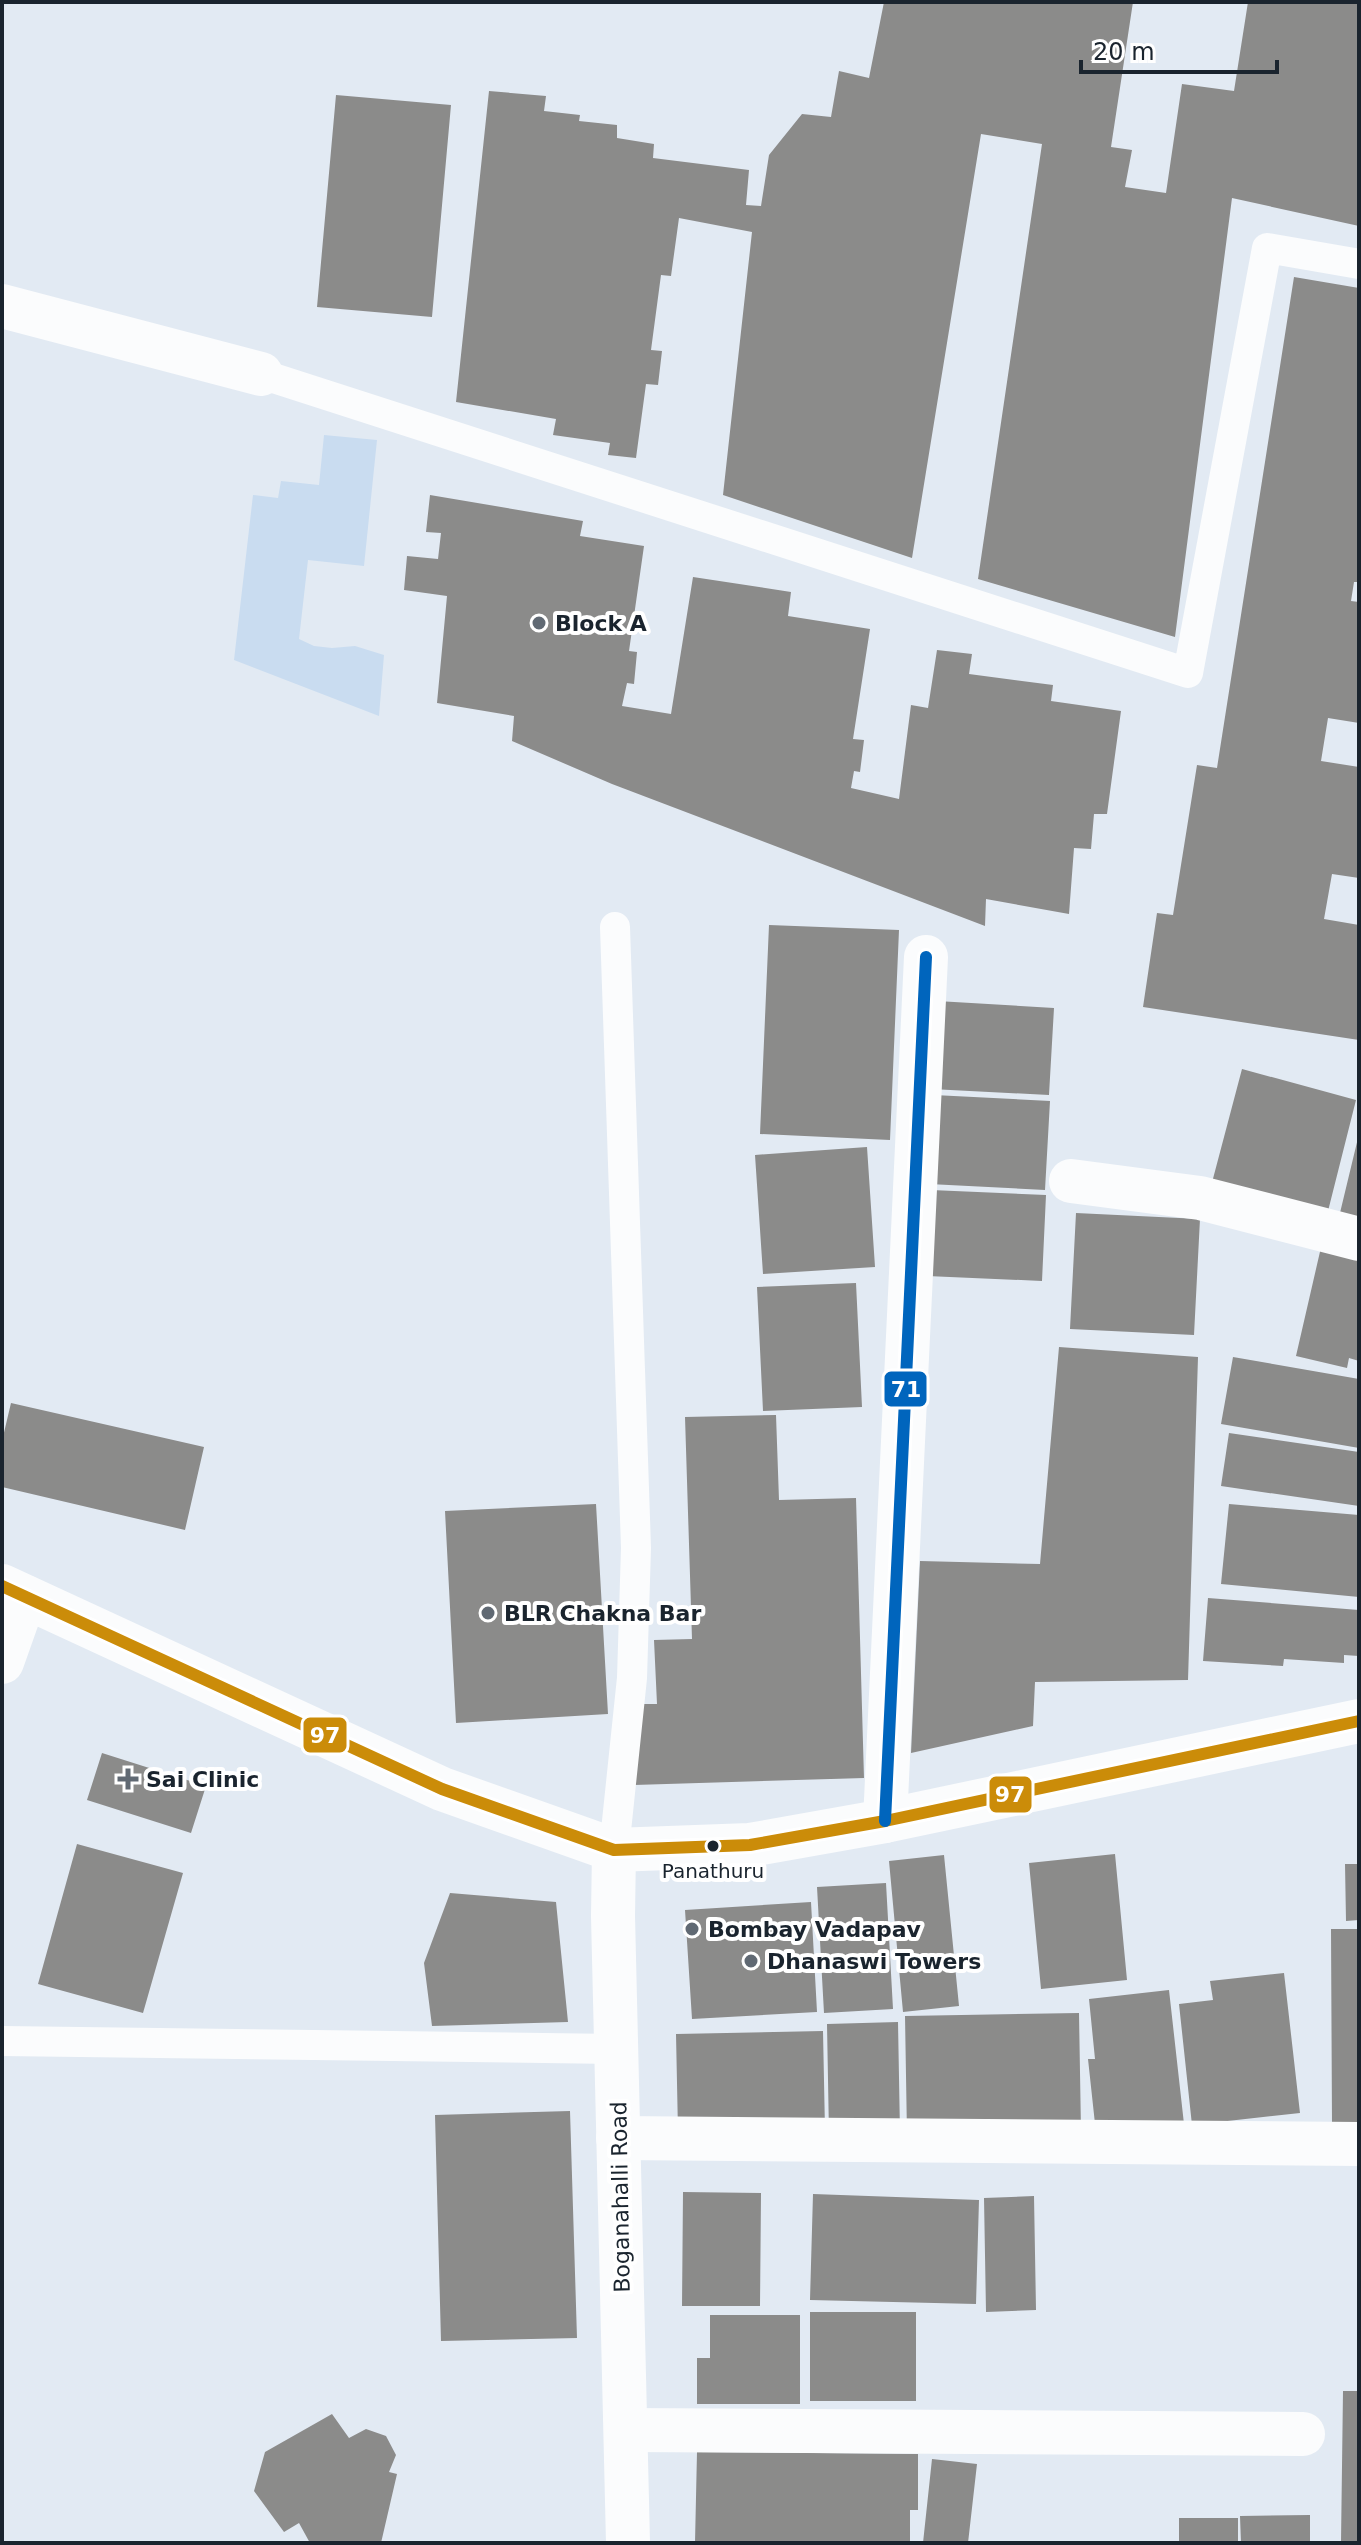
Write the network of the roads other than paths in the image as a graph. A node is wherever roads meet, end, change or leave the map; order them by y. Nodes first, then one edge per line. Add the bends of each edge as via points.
1 (1359, 264) edge
2 (2, 306) edge
3 (261, 374) joint
4 (615, 927) dead end
5 (926, 957) dead end
6 (1071, 1181) dead end
7 (1359, 1239) edge
8 (13, 1592) edge
9 (2, 1662) edge
10 (1359, 1721) edge
11 (885, 1821) junction
12 (614, 1850) junction
13 (2, 2041) edge
14 (616, 2049) junction
15 (618, 2138) junction
16 (1359, 2144) edge
17 (626, 2430) junction
18 (1303, 2434) dead end
19 (628, 2543) edge

1 - 3 lane via 1267,248 1188,673
2 - 3 street
4 - 12 lane via 636,1548 632,1678
5 - 11 street
6 - 7 street via 1200,1198
8 - 9 street
8 - 12 street via 442,1789
10 - 11 street
11 - 12 street via 750,1845
12 - 14 street, Boganahalli Road
13 - 14 lane
14 - 15 street, Boganahalli Road
15 - 16 street
15 - 17 street, Boganahalli Road
17 - 18 street
17 - 19 street, Boganahalli Road

